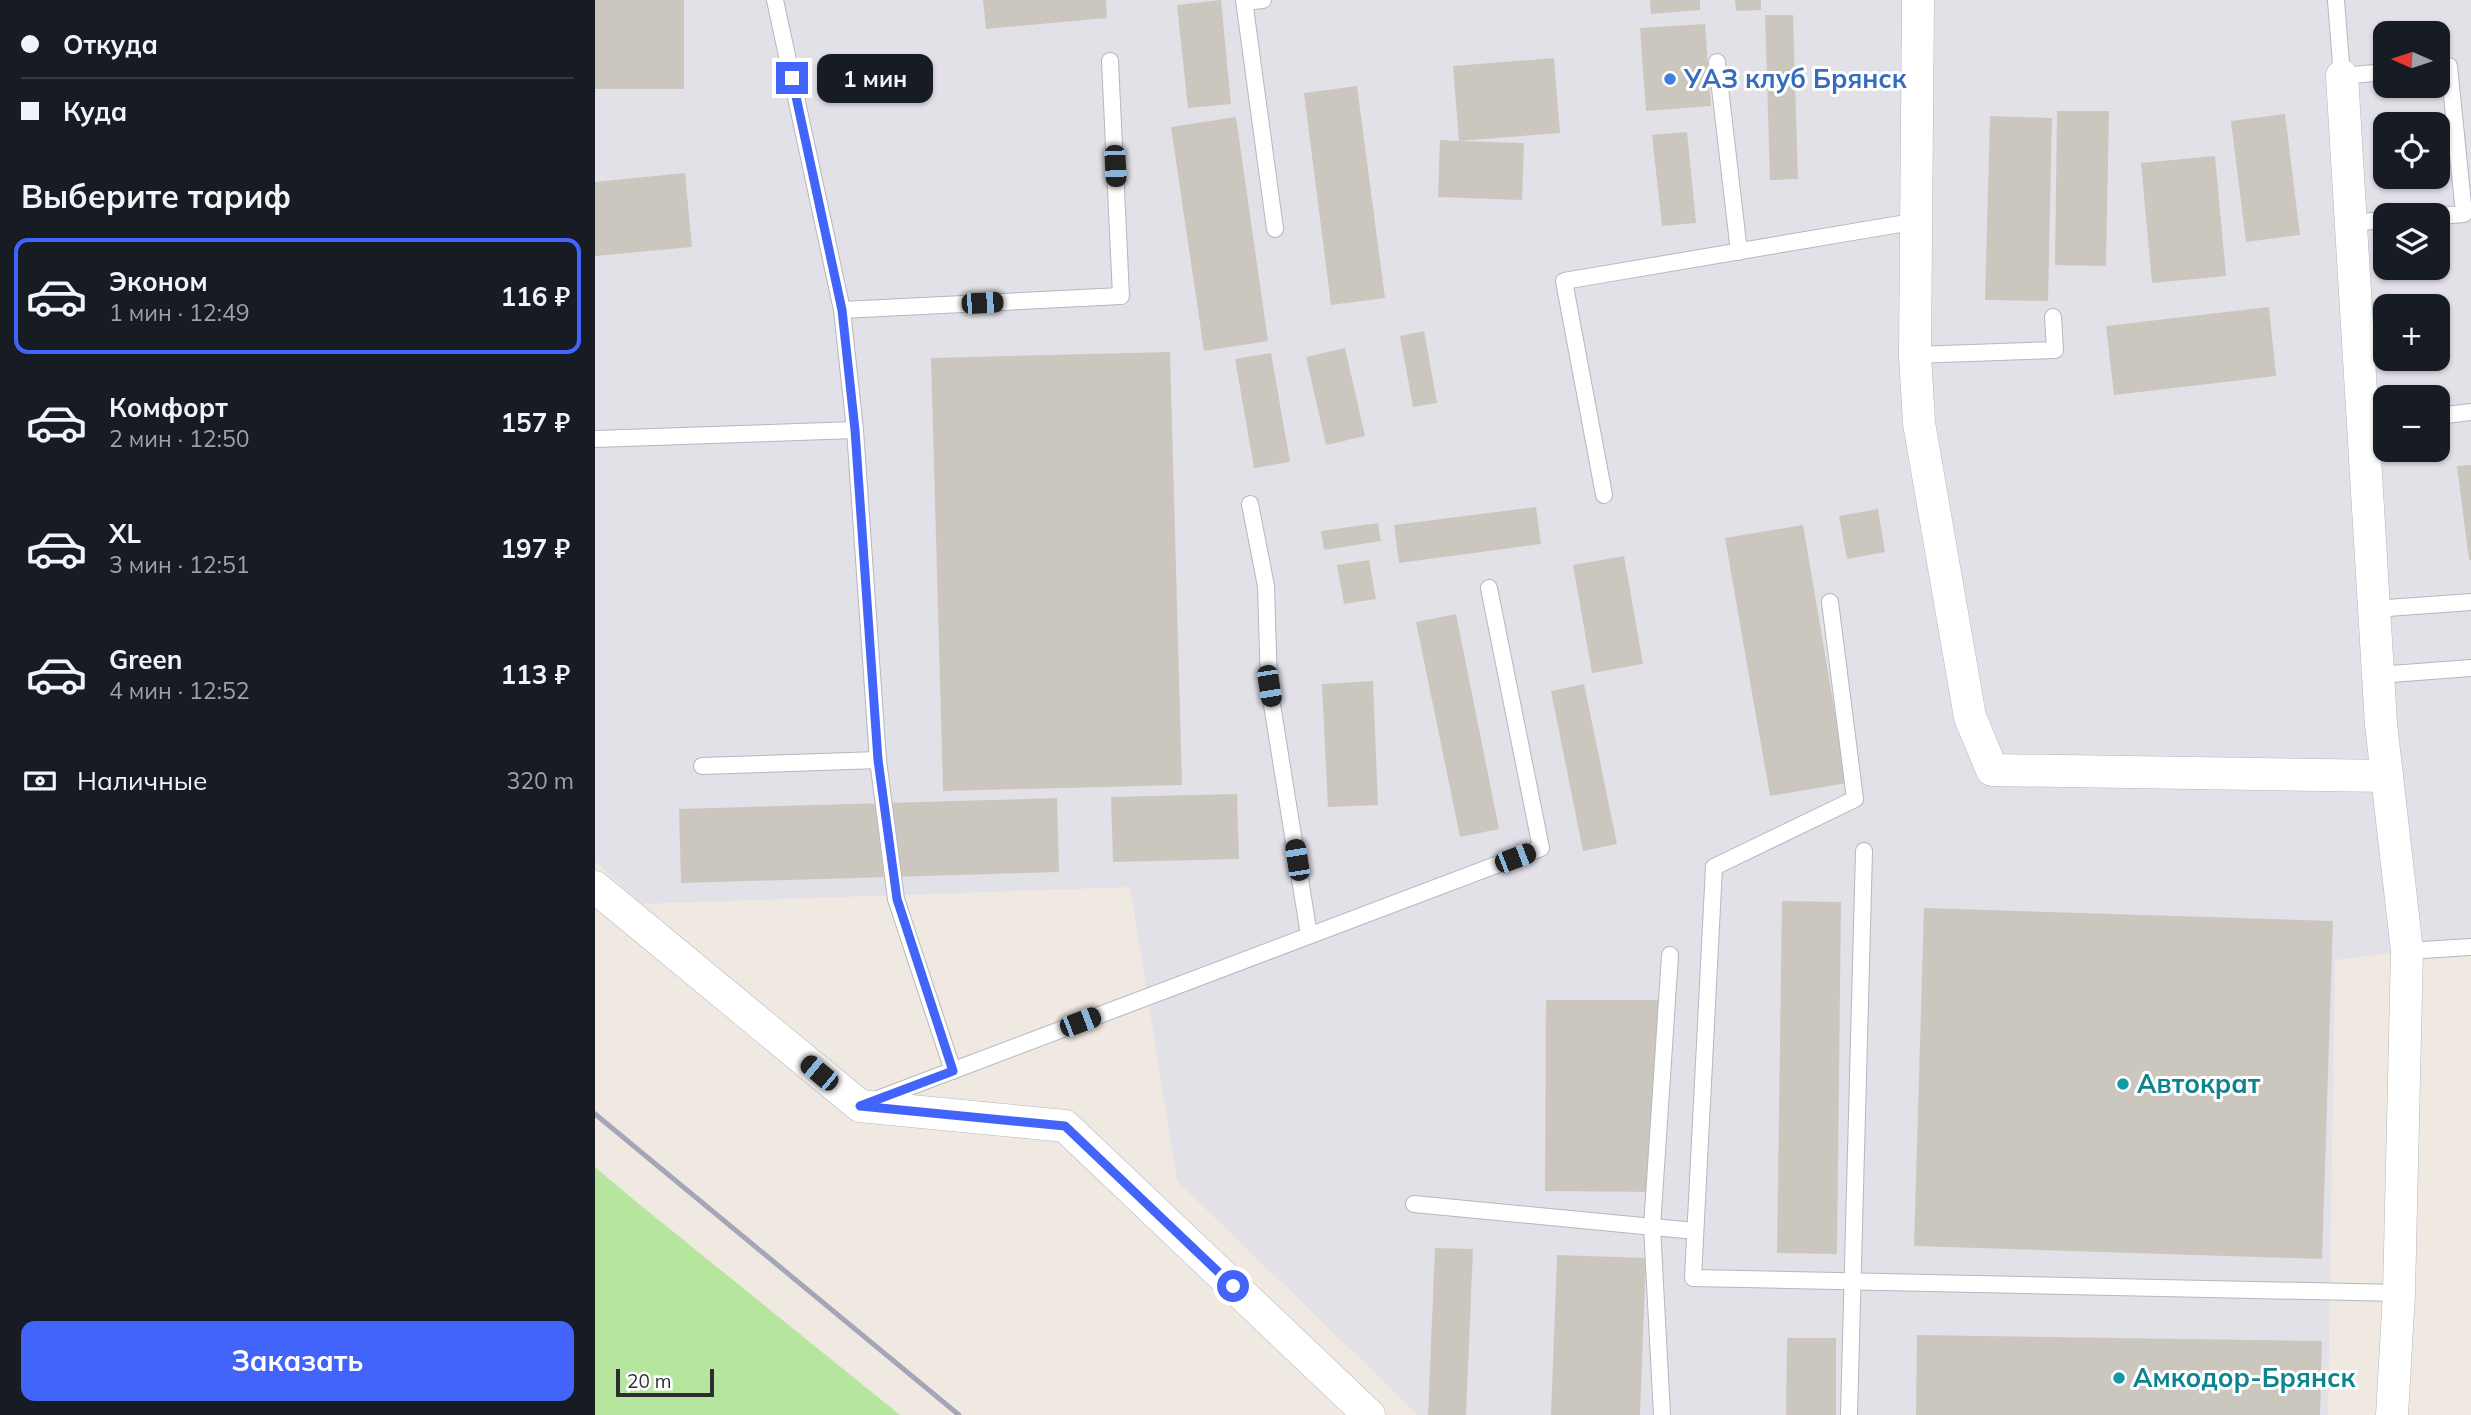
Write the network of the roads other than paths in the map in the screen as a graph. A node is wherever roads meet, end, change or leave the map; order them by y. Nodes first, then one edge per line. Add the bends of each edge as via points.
1 (775, 0) edge
2 (1263, 0) edge
3 (1918, 0) edge
4 (2336, 0) edge
5 (1245, 1) edge
6 (1109, 61) dead end
7 (1717, 62) dead end
8 (2373, 73) edge
9 (2342, 76) junction
10 (2450, 76) edge
11 (2450, 215) edge
12 (1918, 221) junction
13 (2373, 221) edge
14 (2350, 223) junction
15 (1275, 229) dead end
16 (1739, 252) junction
17 (842, 310) junction
18 (2053, 317) dead end
19 (1915, 355) junction
20 (2471, 412) edge
21 (2373, 415) edge
22 (2450, 415) edge
23 (855, 430) junction
24 (595, 439) edge
25 (2374, 462) edge
26 (1604, 495) dead end
27 (1250, 504) dead end
28 (1489, 588) dead end
29 (1830, 601) dead end
30 (2471, 602) edge
31 (2374, 609) junction
32 (2471, 668) edge
33 (2378, 675) junction
34 (878, 760) junction
35 (702, 766) dead end
36 (2387, 776) junction
37 (1864, 851) dead end
38 (595, 887) edge
39 (1309, 935) junction
40 (2471, 947) edge
41 (2407, 951) junction
42 (1671, 955) dead end
43 (953, 1071) junction
44 (860, 1106) junction
45 (1414, 1204) dead end
46 (1652, 1227) junction
47 (1695, 1231) junction
48 (1853, 1282) junction
49 (2399, 1293) junction
50 (1369, 1415) edge
51 (1662, 1415) edge
52 (1849, 1415) edge
53 (2392, 1415) edge

1 - 17 lane
2 - 5 lane
3 - 12 street
4 - 9 lane
5 - 15 lane
6 - 17 lane via 1121,296
7 - 16 lane
8 - 9 lane
9 - 14 street
10 - 11 lane via 2464,214
12 - 16 lane
12 - 19 street
13 - 14 lane
14 - 21 street
16 - 26 lane via 1564,281
17 - 23 lane
18 - 19 lane via 2055,350
19 - 36 street via 1919,423 1970,718 1993,770
20 - 22 lane
23 - 24 lane
23 - 34 lane
25 - 31 street
27 - 39 lane via 1266,586 1269,686
28 - 39 lane via 1541,848
29 - 47 lane via 1855,799 1714,867
30 - 31 lane
31 - 33 street
32 - 33 lane
33 - 36 street
34 - 35 lane
34 - 43 lane via 897,899
36 - 41 street
37 - 48 lane
38 - 44 street
39 - 43 lane
40 - 41 lane
41 - 49 street
42 - 46 lane
43 - 44 lane
44 - 50 street via 1065,1126
45 - 46 lane
46 - 47 lane
46 - 51 lane
47 - 48 lane via 1693,1278
48 - 49 lane
48 - 52 lane
49 - 53 street

